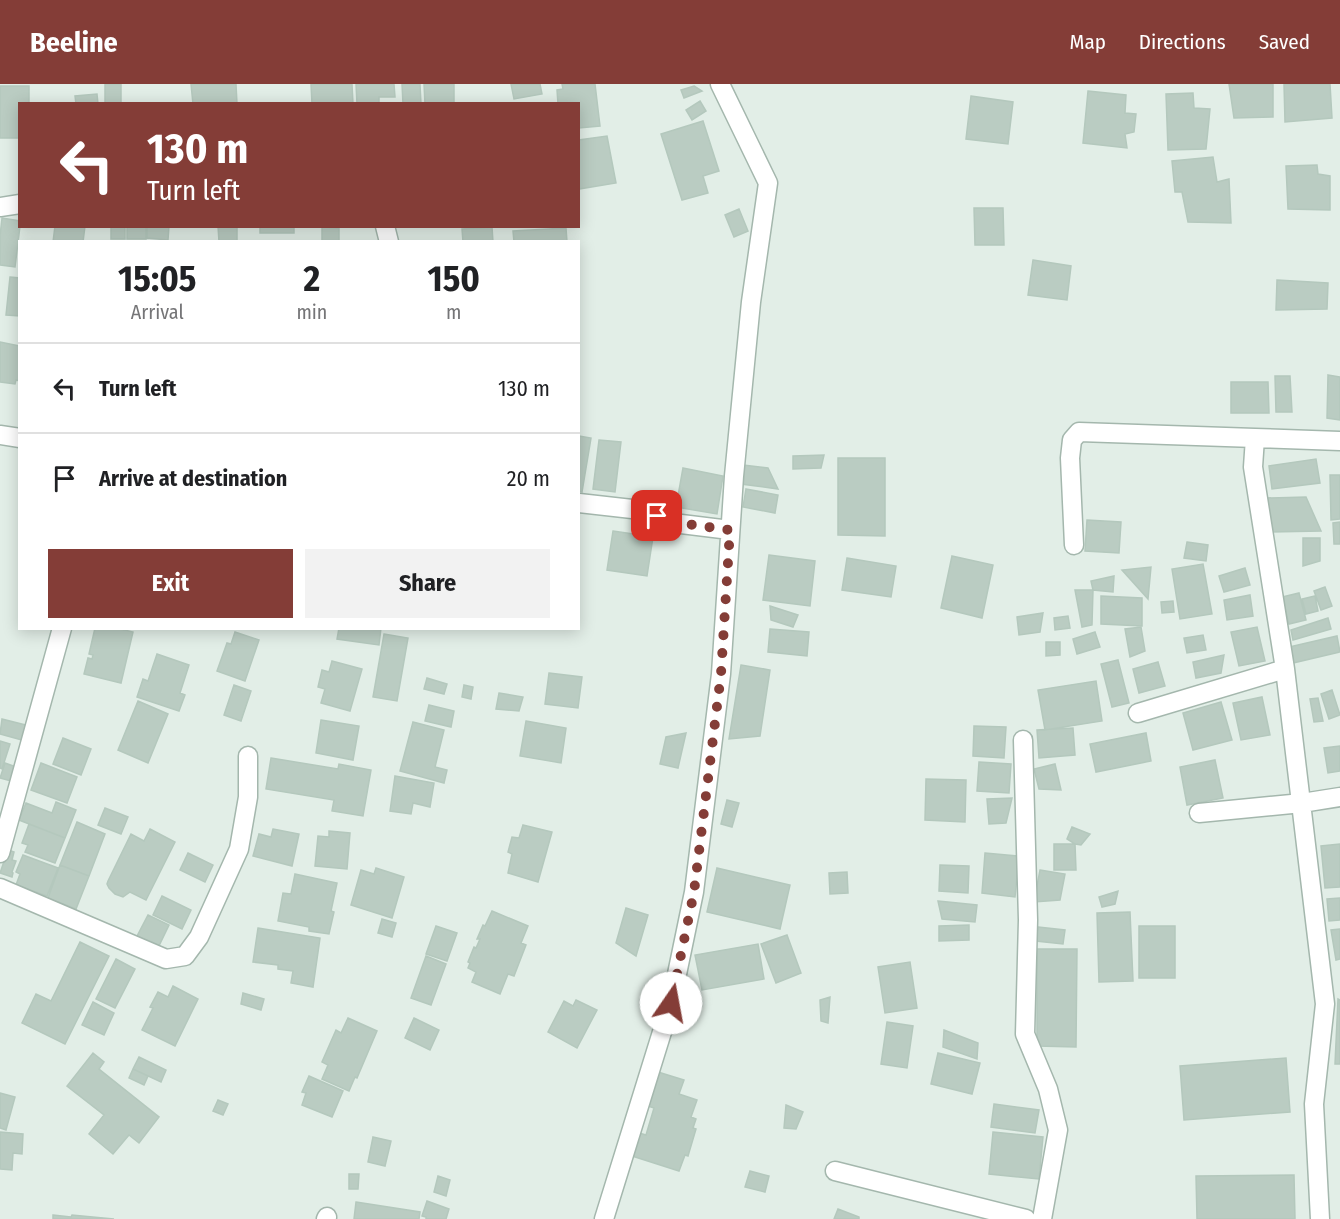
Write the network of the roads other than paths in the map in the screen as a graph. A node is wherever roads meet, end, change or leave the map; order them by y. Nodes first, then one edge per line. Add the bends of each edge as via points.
1 (720, 84) edge
2 (18, 204) edge
3 (0, 207) edge
4 (0, 435) edge
5 (18, 438) edge
6 (1255, 438) junction
7 (1340, 441) edge
8 (580, 503) edge
9 (730, 530) junction
10 (1074, 545) dead end
11 (61, 630) edge
12 (1285, 669) junction
13 (1138, 713) dead end
14 (1023, 740) dead end
15 (248, 756) dead end
16 (1340, 797) edge
17 (1302, 803) junction
18 (1199, 813) dead end
19 (0, 853) edge
20 (0, 888) edge
21 (835, 1171) dead end
22 (604, 1219) edge
23 (1026, 1219) edge
24 (1042, 1219) edge
25 (1320, 1219) edge

1 - 9 street via 768,183 751,302
2 - 3 street
4 - 5 street
6 - 7 street
6 - 10 street via 1079,432 1072,440 1070,458
6 - 12 street via 1253,467
8 - 9 street via 641,510 673,522
9 - 22 street via 721,674 694,892 671,1003
11 - 19 street
12 - 13 street
12 - 17 street
14 - 24 street via 1028,920 1025,1034 1048,1089 1058,1130
15 - 20 street via 248,796 240,849 200,937 185,956 166,959
16 - 17 street
17 - 18 street
17 - 25 street via 1325,1004 1314,1104
21 - 23 street

